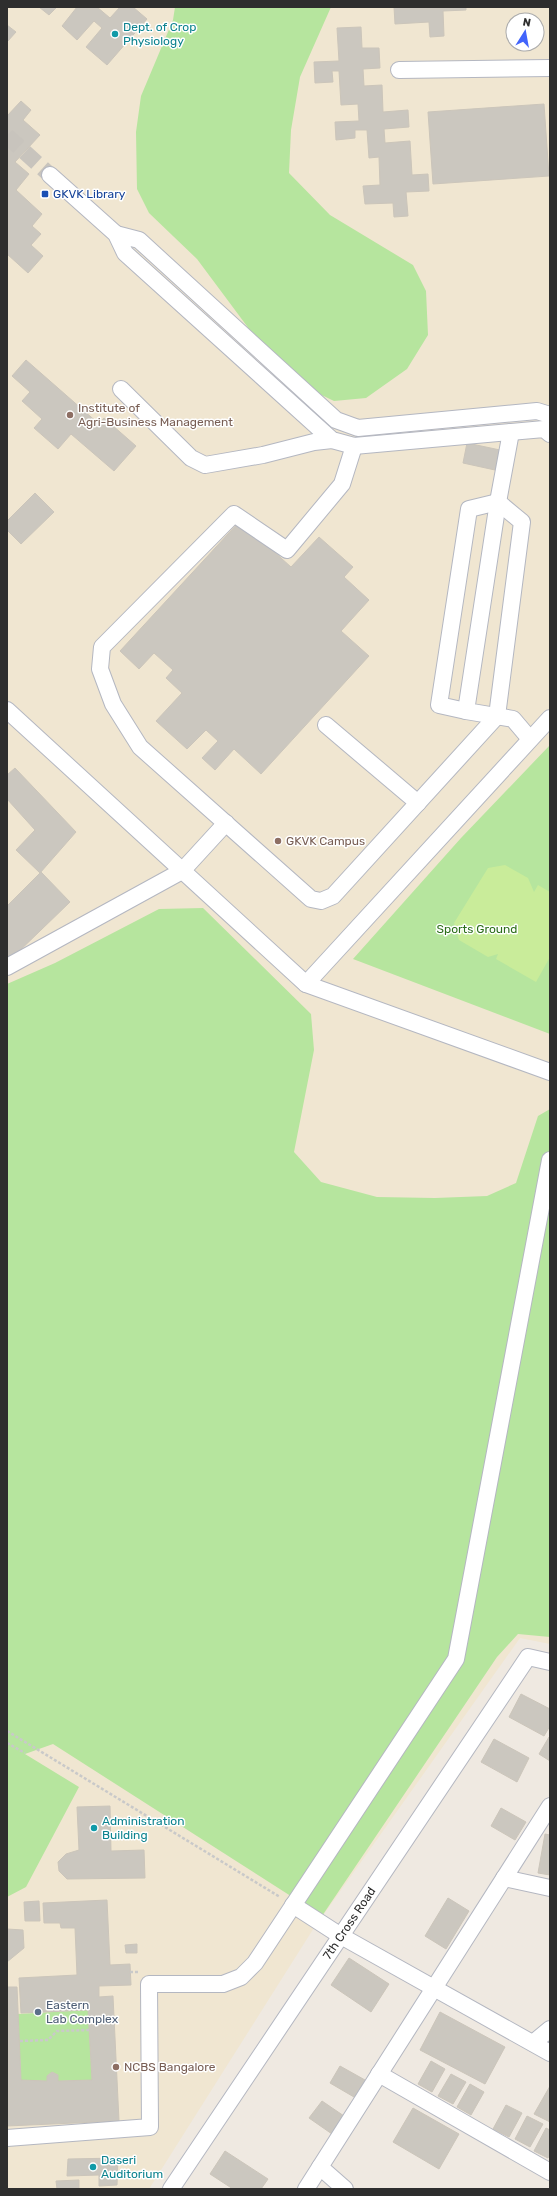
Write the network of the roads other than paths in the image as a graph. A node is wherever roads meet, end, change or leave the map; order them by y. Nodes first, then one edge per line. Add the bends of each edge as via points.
1 (550, 68) edge
2 (399, 70) dead end
3 (50, 175) tunnel mouth
4 (116, 234) junction
5 (121, 389) dead end
6 (548, 425) edge
7 (511, 432) junction
8 (332, 440) junction
9 (354, 446) junction
10 (498, 502) junction
11 (7, 710) edge
12 (466, 711) junction
13 (497, 716) junction
14 (550, 718) edge
15 (326, 725) dead end
16 (530, 739) junction
17 (418, 803) junction
18 (226, 824) junction
19 (182, 871) junction
20 (7, 967) edge
21 (306, 984) junction
22 (550, 1072) edge
23 (550, 1160) edge
24 (550, 1662) edge
25 (550, 1806) edge
26 (504, 1878) junction
27 (550, 1888) edge
28 (293, 1905) junction
29 (341, 1936) junction
30 (434, 1988) junction
31 (550, 2029) edge
32 (533, 2043) junction
33 (550, 2053) edge
34 (379, 2074) junction
35 (7, 2138) edge
36 (320, 2167) junction
37 (550, 2172) edge
38 (175, 2187) edge
39 (306, 2189) edge
40 (345, 2189) edge

1 - 2 street
3 - 4 street
4 - 6 street via 139,240 336,420 358,428 537,411
4 - 8 street via 125,253
5 - 8 street via 191,458 205,465
6 - 7 street
7 - 9 street
7 - 10 street
8 - 9 street
9 - 18 street via 342,484 287,550 234,514 102,647 100,669 113,704 140,746
10 - 12 street
10 - 12 street via 469,509 439,705
10 - 13 street via 522,522
11 - 19 street
12 - 13 street
13 - 16 street via 513,719
13 - 17 street
14 - 16 street
15 - 17 street
16 - 21 street
17 - 18 street via 333,896 321,901 311,899
18 - 19 street
19 - 20 street
19 - 21 street
21 - 22 street
23 - 28 street via 456,1658
24 - 29 street, 7th Cross Road via 528,1657
25 - 26 street
26 - 27 street
26 - 30 street
28 - 29 street
28 - 35 street via 255,1963 241,1977 223,1984 149,1984 150,2127
29 - 30 street
29 - 38 street, 7th Cross Road
30 - 32 street
30 - 34 street
31 - 32 street
32 - 33 street
34 - 36 street
34 - 37 street
36 - 39 street
36 - 40 street

